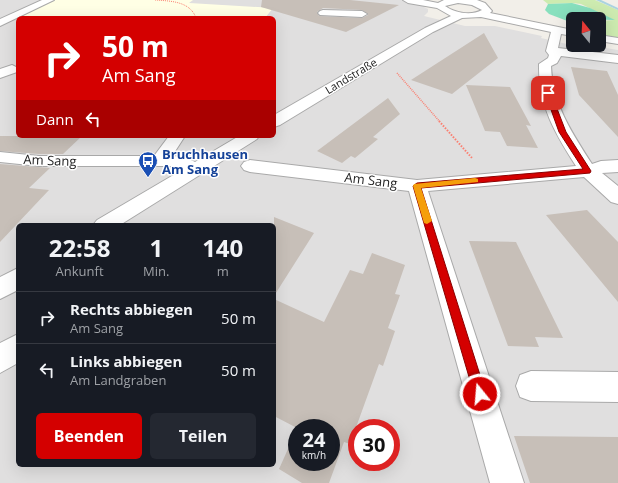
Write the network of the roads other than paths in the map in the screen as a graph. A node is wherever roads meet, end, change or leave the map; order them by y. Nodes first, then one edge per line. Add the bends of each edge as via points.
1 (49, 0) edge
2 (324, 0) edge
3 (408, 0) edge
4 (428, 0) edge
5 (465, 0) edge
6 (444, 6) junction
7 (484, 7) edge
8 (362, 14) dead end
9 (462, 15) junction
10 (0, 23) edge
11 (557, 29) junction
12 (428, 30) junction
13 (566, 31) edge
14 (606, 39) edge
15 (618, 41) edge
16 (552, 51) junction
17 (618, 59) edge
18 (12, 69) dead end
19 (0, 74) edge
20 (276, 121) edge
21 (176, 138) edge
22 (248, 138) edge
23 (0, 158) edge
24 (159, 161) junction
25 (250, 166) dead end
26 (618, 166) edge
27 (194, 169) junction
28 (588, 171) junction
29 (417, 186) junction
30 (618, 197) edge
31 (107, 223) edge
32 (16, 279) edge
33 (0, 289) edge
34 (16, 348) edge
35 (0, 359) edge
36 (531, 386) dead end
37 (618, 387) edge
38 (507, 483) edge

1 - 10 street
2 - 8 street via 323,14
3 - 6 street
4 - 6 street
5 - 6 street
5 - 7 street
6 - 9 street
6 - 12 street, Landstraße
7 - 9 street
7 - 11 street
9 - 12 street, Landstraße
11 - 13 street
11 - 16 street
12 - 20 street, Landstraße
14 - 15 street
16 - 17 street
16 - 28 street via 553,60 545,64 545,81 551,105 562,132
18 - 19 street
21 - 24 street
22 - 27 street
23 - 24 street, Am Sang via 39,161
24 - 27 street, Am Sang via 179,161
25 - 29 street, Am Sang
26 - 28 street, Am Sang
27 - 31 street
28 - 29 street, Am Sang
28 - 30 street
29 - 38 street
32 - 33 street
34 - 35 street
36 - 37 street

